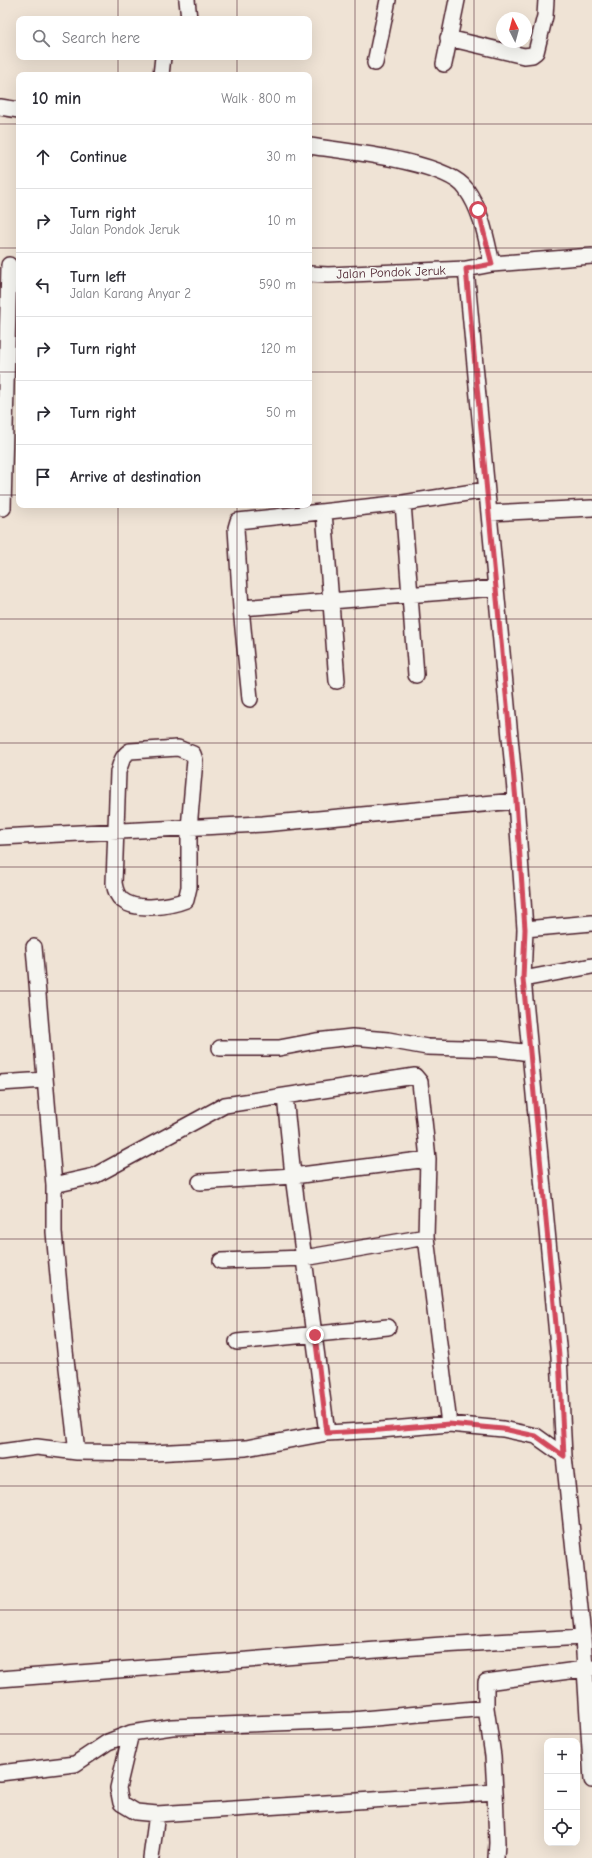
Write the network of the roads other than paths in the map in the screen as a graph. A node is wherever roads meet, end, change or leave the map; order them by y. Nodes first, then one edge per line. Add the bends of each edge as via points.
1 (187, 0) edge
2 (388, 0) edge
3 (457, 0) edge
4 (546, 0) edge
5 (189, 16) edge
6 (448, 38) junction
7 (163, 60) edge
8 (375, 63) dead end
9 (444, 64) dead end
10 (161, 72) edge
11 (0, 107) edge
12 (16, 110) edge
13 (312, 146) edge
14 (592, 256) edge
15 (492, 264) junction
16 (9, 265) edge
17 (466, 269) junction
18 (312, 274) edge
19 (486, 490) junction
20 (403, 503) junction
21 (3, 508) dead end
22 (592, 508) edge
23 (324, 512) junction
24 (489, 513) junction
25 (495, 588) junction
26 (410, 595) junction
27 (331, 601) junction
28 (242, 608) junction
29 (416, 675) dead end
30 (337, 681) dead end
31 (250, 699) dead end
32 (516, 801) junction
33 (189, 828) junction
34 (116, 832) junction
35 (0, 837) edge
36 (592, 923) edge
37 (525, 929) junction
38 (34, 947) dead end
39 (592, 966) edge
40 (523, 979) junction
41 (220, 1048) dead end
42 (530, 1053) junction
43 (45, 1080) junction
44 (0, 1083) edge
45 (285, 1096) junction
46 (428, 1159) junction
47 (293, 1176) junction
48 (200, 1182) dead end
49 (54, 1185) junction
50 (426, 1237) junction
51 (304, 1258) junction
52 (221, 1261) dead end
53 (388, 1328) dead end
54 (315, 1335) junction
55 (237, 1342) dead end
56 (449, 1424) junction
57 (327, 1433) junction
58 (0, 1452) edge
59 (78, 1452) junction
60 (564, 1456) junction
61 (583, 1637) junction
62 (589, 1668) edge
63 (0, 1679) edge
64 (486, 1708) junction
65 (131, 1733) junction
66 (0, 1773) edge
67 (592, 1780) edge
68 (495, 1792) junction
69 (157, 1814) junction
70 (151, 1858) edge
71 (496, 1858) edge

1 - 5 street
2 - 8 street
3 - 6 street
4 - 6 street via 536,52 532,54 524,56
6 - 9 street
7 - 10 street
11 - 12 street
13 - 15 street via 397,160 444,172 466,188 478,210
14 - 15 street, Jalan Pondok Jeruk
15 - 17 street, Jalan Pondok Jeruk
16 - 21 street
17 - 18 street, Jalan Pondok Jeruk
17 - 19 street
19 - 20 street
19 - 24 street
20 - 23 street
20 - 26 street
22 - 24 street
23 - 27 street
23 - 28 street via 238,521 236,528
24 - 25 street
25 - 26 street
25 - 32 street
26 - 27 street
26 - 29 street
27 - 28 street
27 - 30 street
28 - 31 street
32 - 33 street via 263,824
32 - 37 street
33 - 34 street
33 - 34 street via 188,895 186,900 177,904 161,906 129,904 118,895 114,883
33 - 34 street via 195,760 194,754 178,748 130,751 124,754 118,772
34 - 35 street
36 - 37 street
37 - 40 street
38 - 43 street
39 - 40 street
40 - 42 street
41 - 42 street via 279,1048 352,1037 427,1047 499,1049
42 - 60 street via 559,1356
43 - 44 street
43 - 49 street
45 - 46 street via 415,1076 420,1082
45 - 47 street
45 - 49 street via 225,1105 94,1176
46 - 47 street
46 - 50 street
47 - 48 street
47 - 51 street
49 - 59 street via 56,1256
50 - 51 street
50 - 56 street
51 - 52 street
51 - 54 street
53 - 54 street
54 - 55 street
54 - 57 street
56 - 57 street
56 - 60 street via 503,1429 536,1436
57 - 59 street via 246,1448 153,1453
58 - 59 street via 37,1447
60 - 61 street
61 - 62 street
61 - 63 street via 442,1645
62 - 64 street via 486,1682
62 - 67 street
64 - 65 street via 296,1724 172,1727
64 - 68 street
65 - 66 street via 108,1742 75,1764
65 - 69 street via 118,1788 120,1803 136,1812
68 - 69 street
68 - 71 street
69 - 70 street

